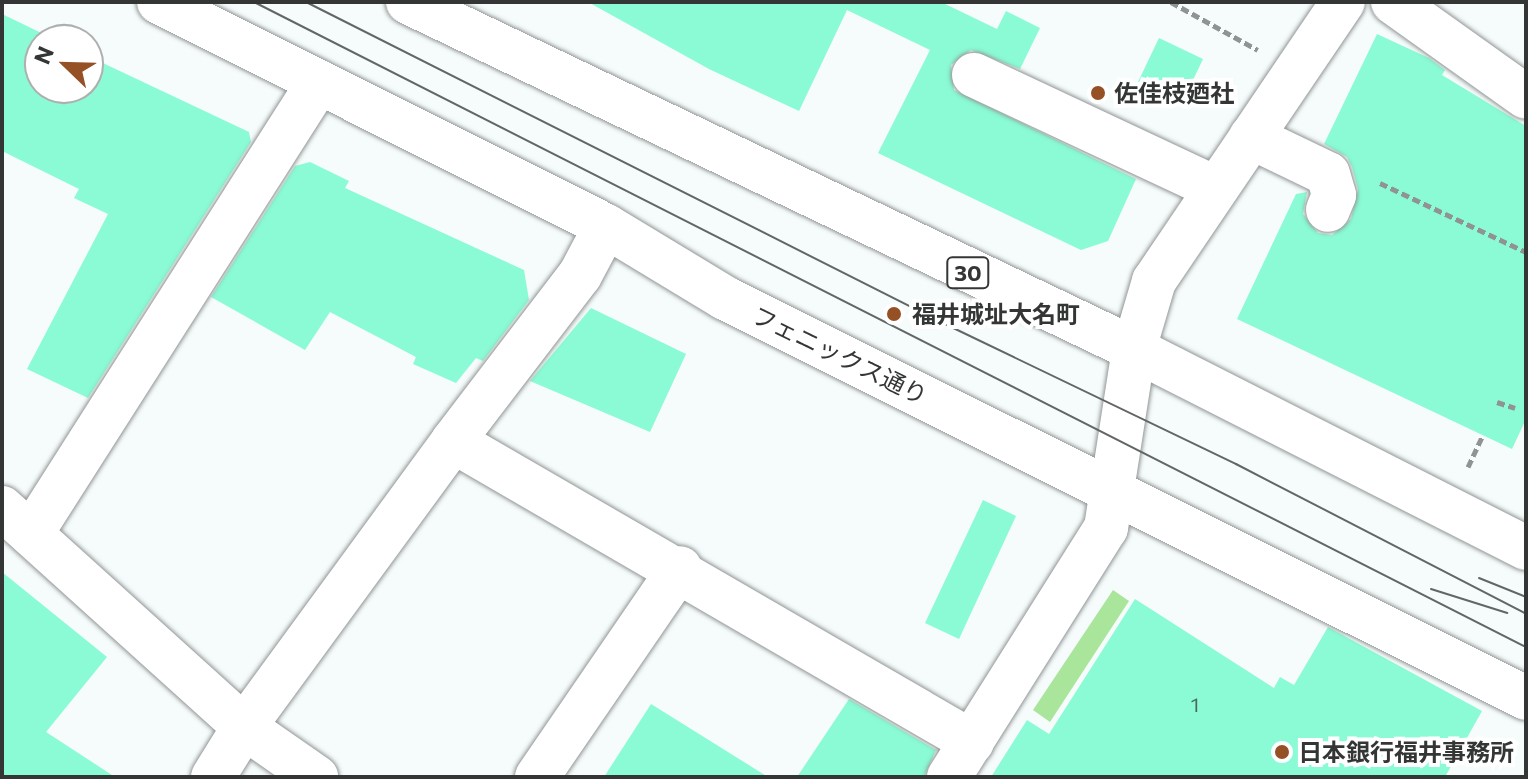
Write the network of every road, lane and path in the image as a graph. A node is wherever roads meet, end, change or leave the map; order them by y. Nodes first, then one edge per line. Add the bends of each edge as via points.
1 (159, 2) edge
2 (408, 2) edge
3 (1171, 2) edge
4 (1343, 2) edge
5 (1393, 2) edge
6 (1296, 71) junction
7 (974, 75) dead end
8 (319, 82) junction
9 (1526, 97) edge
10 (1251, 137) junction
11 (1375, 180) dead end
12 (1215, 188) junction
13 (1328, 210) dead end
14 (606, 226) junction
15 (1526, 252) edge
16 (1134, 349) junction
17 (1497, 402) dead end
18 (1515, 408) dead end
19 (1483, 435) dead end
20 (453, 441) junction
21 (1466, 472) dead end
22 (1114, 490) junction
23 (16, 521) edge
24 (1526, 548) edge
25 (680, 568) junction
26 (1526, 698) edge
27 (244, 727) junction
28 (960, 760) edge
29 (213, 777) edge
30 (316, 777) edge
31 (537, 777) edge

1 - 8 street, フェニックス通り
2 - 16 street, 30
3 - 6 path
4 - 6 street
5 - 9 street
6 - 10 street
7 - 12 street
8 - 14 street, フェニックス通り
8 - 23 street
10 - 12 street
10 - 13 street via 1323,169 1333,187
11 - 15 path
12 - 16 street via 1154,281
14 - 20 street via 580,275
14 - 22 street, フェニックス通り via 725,298
16 - 22 street
16 - 24 street, 30
17 - 18 path
19 - 21 path
20 - 25 street
20 - 27 street
22 - 26 street, フェニックス通り
22 - 28 street via 1102,536
23 - 27 street
25 - 28 street
25 - 31 street
27 - 29 street
27 - 30 street

